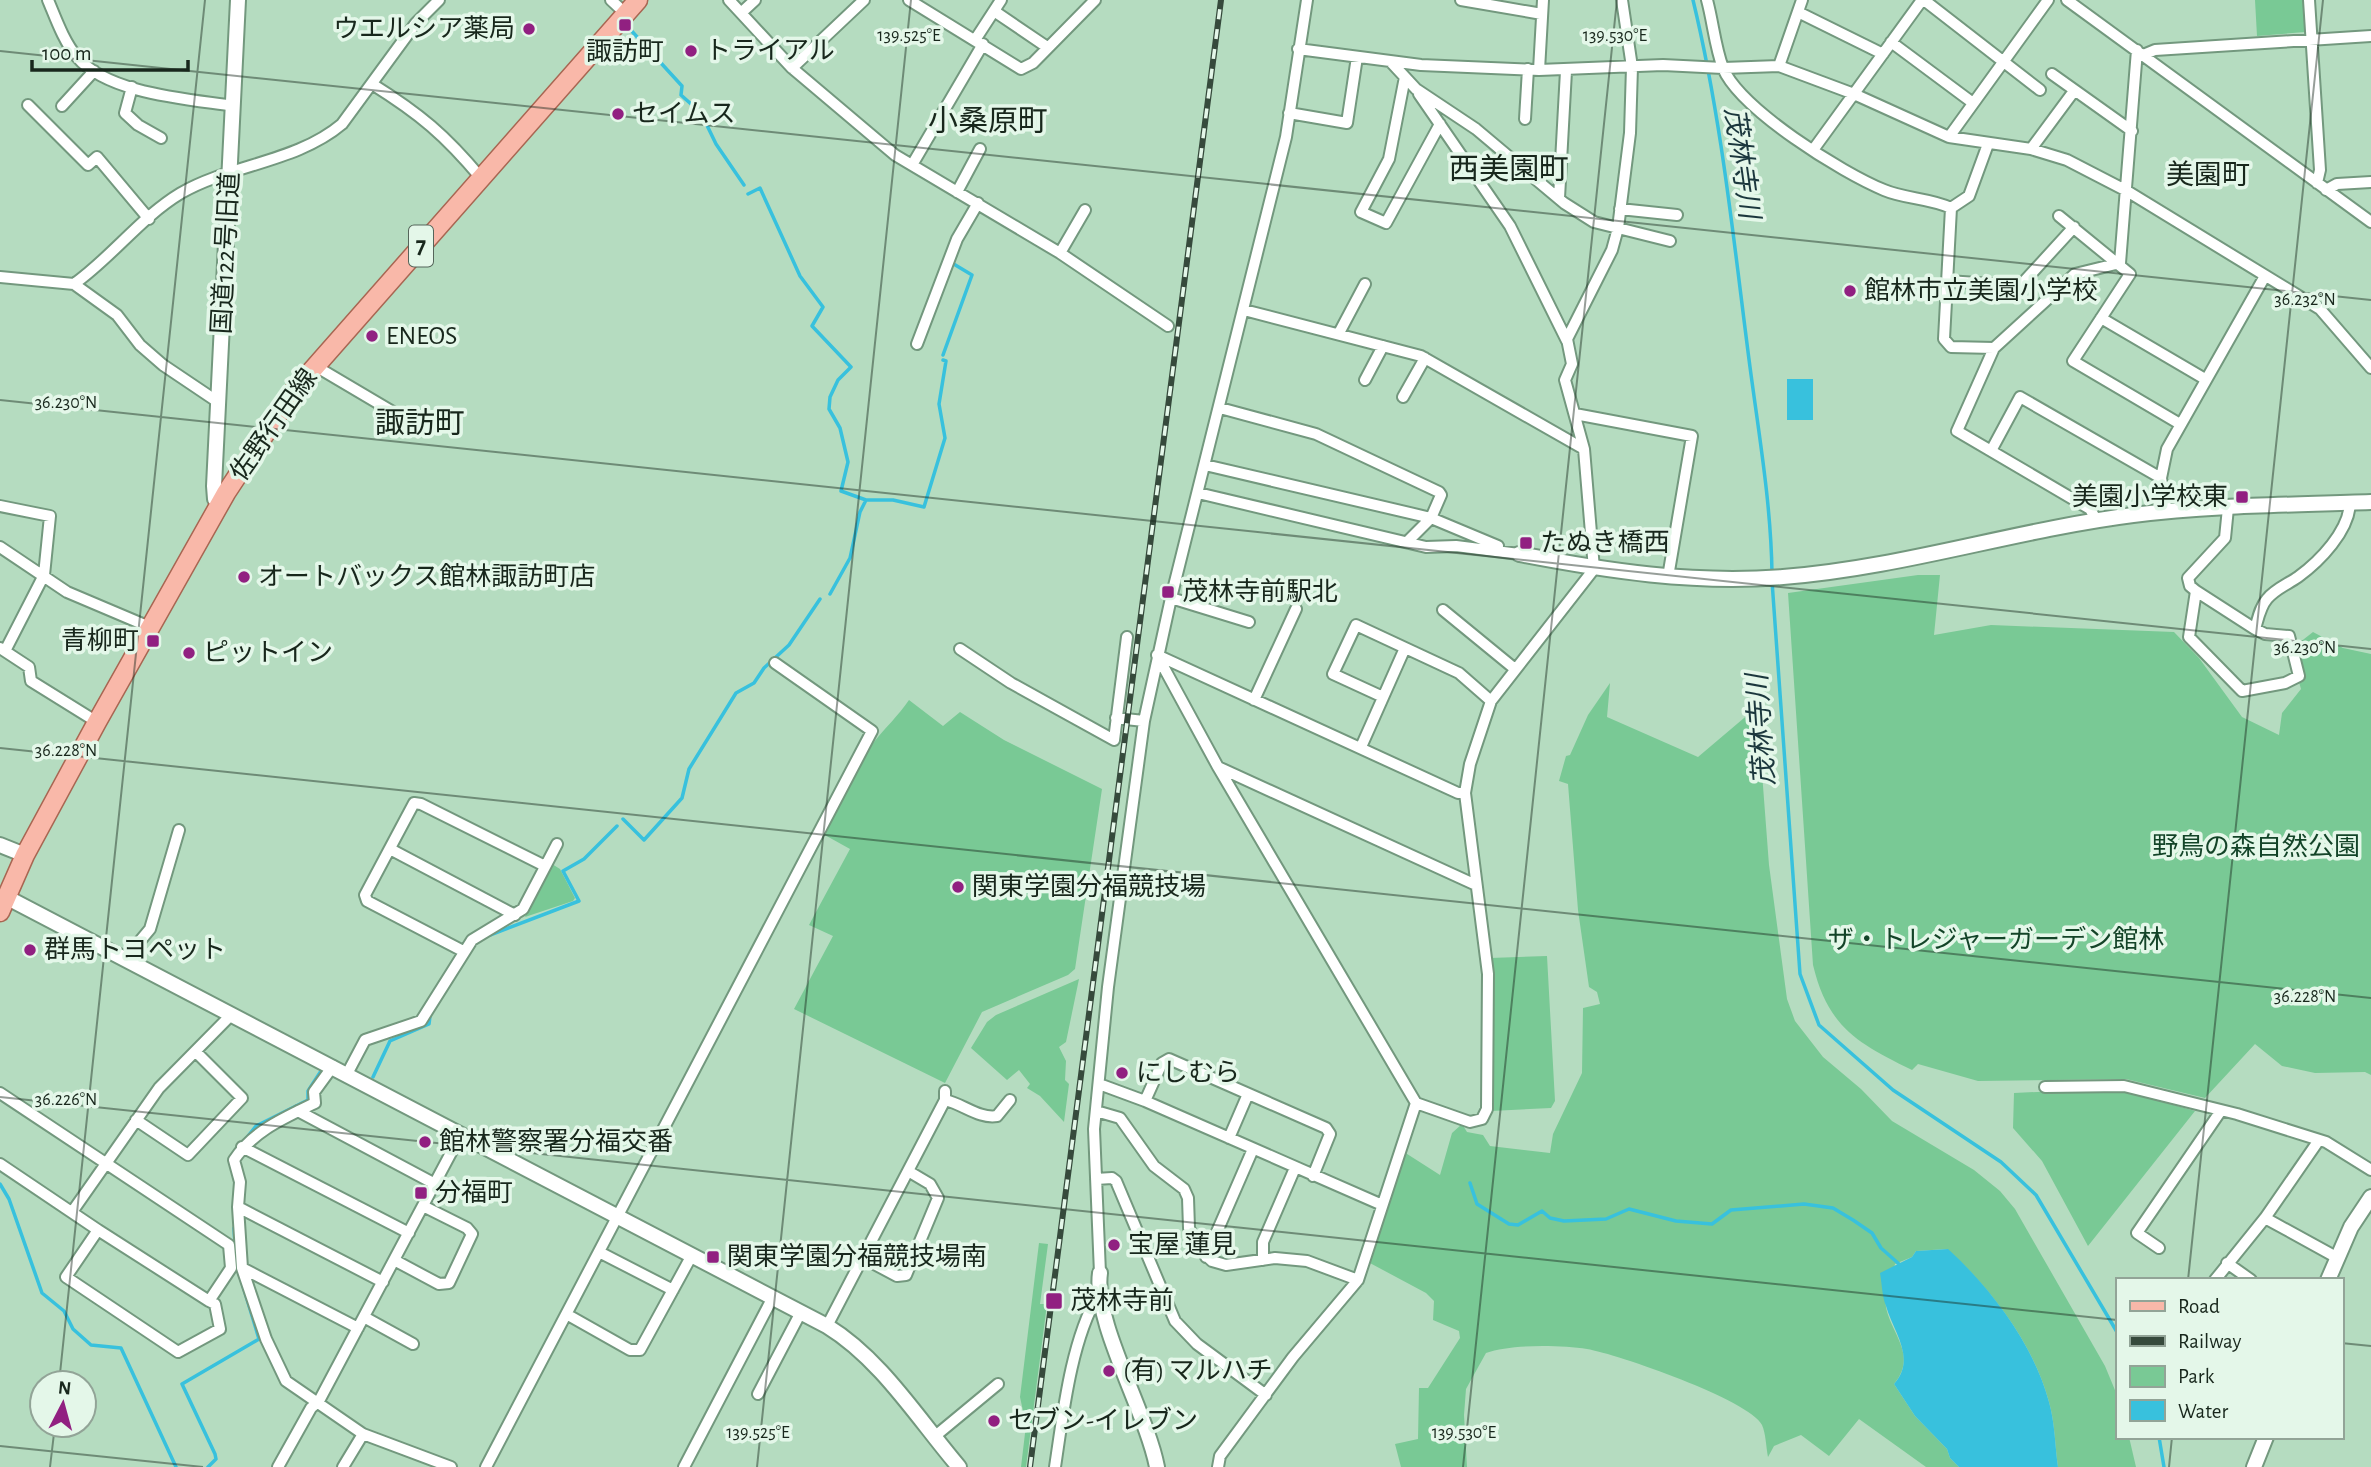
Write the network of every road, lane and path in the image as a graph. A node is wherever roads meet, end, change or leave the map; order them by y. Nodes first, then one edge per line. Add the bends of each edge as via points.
1 (48, 0) edge
2 (238, 0) edge
3 (439, 0) edge
4 (611, 0) edge
5 (638, 0) edge
6 (729, 0) edge
7 (755, 0) edge
8 (864, 0) edge
9 (909, 0) edge
10 (1001, 0) edge
11 (1095, 0) edge
12 (1307, 0) edge
13 (1461, 0) edge
14 (1544, 0) edge
15 (1622, 0) edge
16 (1707, 0) edge
17 (1802, 0) edge
18 (1923, 0) edge
19 (2048, 0) edge
20 (2067, 0) edge
21 (2309, 0) edge
22 (1483, 2) edge
23 (994, 11) junction
24 (1798, 12) junction
25 (741, 13) junction
26 (626, 14) junction
27 (1542, 14) junction
28 (2371, 36) edge
29 (2312, 40) junction
30 (979, 42) junction
31 (1891, 42) junction
32 (1047, 47) junction
33 (1298, 49) junction
34 (2140, 52) junction
35 (1883, 54) junction
36 (1357, 57) junction
37 (1390, 61) junction
38 (2002, 62) junction
39 (1779, 66) junction
40 (1632, 67) junction
41 (792, 68) junction
42 (1720, 68) junction
43 (1533, 70) junction
44 (94, 71) junction
45 (1566, 71) junction
46 (2052, 74) dead end
47 (1405, 77) junction
48 (372, 84) junction
49 (132, 87) junction
50 (1416, 89) junction
51 (2039, 90) dead end
52 (2074, 91) junction
53 (1854, 94) junction
54 (1973, 103) junction
55 (28, 105) dead end
56 (62, 106) dead end
57 (234, 106) junction
58 (1289, 113) junction
59 (1525, 119) dead end
60 (1440, 124) junction
61 (2132, 131) junction
62 (1949, 137) junction
63 (161, 138) dead end
64 (1988, 144) junction
65 (981, 149) dead end
66 (2031, 149) junction
67 (1813, 150) junction
68 (912, 165) junction
69 (230, 171) junction
70 (481, 178) junction
71 (2371, 182) edge
72 (2321, 186) junction
73 (2127, 191) junction
74 (957, 192) junction
75 (1559, 198) junction
76 (978, 203) junction
77 (1951, 208) junction
78 (1085, 209) dead end
79 (1620, 209) junction
80 (1677, 215) dead end
81 (2059, 216) dead end
82 (149, 219) junction
83 (2371, 222) edge
84 (2074, 227) junction
85 (1618, 228) junction
86 (1670, 241) dead end
87 (1060, 253) junction
88 (2120, 263) junction
89 (2265, 276) junction
90 (0, 277) edge
91 (1948, 281) junction
92 (75, 284) junction
93 (1365, 284) dead end
94 (1244, 310) junction
95 (2101, 318) junction
96 (1168, 326) dead end
97 (1339, 334) junction
98 (1567, 338) junction
99 (917, 344) dead end
100 (1383, 346) junction
101 (1994, 348) junction
102 (1425, 358) junction
103 (316, 363) junction
104 (2371, 368) edge
105 (2205, 379) junction
106 (1365, 380) dead end
107 (1403, 397) dead end
108 (218, 402) junction
109 (1220, 408) junction
110 (393, 412) dead end
111 (1575, 414) junction
112 (2180, 424) junction
113 (1584, 449) junction
114 (1992, 449) junction
115 (1205, 465) junction
116 (2161, 478) junction
117 (1198, 493) junction
118 (2371, 502) edge
119 (2350, 503) junction
120 (220, 505) junction
121 (0, 506) edge
122 (2228, 508) junction
123 (2167, 512) junction
124 (1431, 518) junction
125 (2097, 521) junction
126 (1407, 542) junction
127 (0, 547) edge
128 (1519, 554) junction
129 (1594, 569) junction
130 (44, 575) junction
131 (1668, 577) junction
132 (2196, 591) junction
133 (1171, 598) junction
134 (1296, 609) dead end
135 (1443, 610) dead end
136 (1249, 622) dead end
137 (152, 628) junction
138 (2255, 629) junction
139 (1127, 637) dead end
140 (1405, 648) junction
141 (960, 649) dead end
142 (2, 650) edge
143 (1157, 656) junction
144 (775, 663) dead end
145 (1515, 668) junction
146 (1383, 696) junction
147 (1254, 700) junction
148 (1491, 701) junction
149 (1116, 718) junction
150 (97, 722) junction
151 (1144, 722) junction
152 (1361, 747) junction
153 (1219, 767) junction
154 (1465, 793) junction
155 (179, 830) dead end
156 (557, 844) dead end
157 (0, 845) edge
158 (390, 849) junction
159 (25, 855) junction
160 (545, 866) junction
161 (1476, 886) junction
162 (2, 901) edge
163 (515, 915) junction
164 (463, 951) junction
165 (125, 959) junction
166 (232, 1014) junction
167 (195, 1052) junction
168 (333, 1066) junction
169 (346, 1074) junction
170 (1099, 1084) junction
171 (2045, 1087) dead end
172 (0, 1093) edge
173 (1248, 1094) junction
174 (1010, 1100) dead end
175 (1145, 1101) junction
176 (1416, 1103) junction
177 (299, 1111) junction
178 (1096, 1111) junction
179 (2220, 1112) junction
180 (136, 1121) junction
181 (461, 1134) junction
182 (1229, 1138) junction
183 (2319, 1140) junction
184 (242, 1147) junction
185 (1254, 1149) junction
186 (0, 1164) edge
187 (107, 1164) junction
188 (1295, 1168) junction
189 (2371, 1170) edge
190 (908, 1171) junction
191 (1313, 1175) junction
192 (1096, 1179) junction
193 (435, 1184) junction
194 (2371, 1197) edge
195 (1380, 1204) junction
196 (423, 1206) junction
197 (238, 1207) junction
198 (72, 1212) junction
199 (619, 1217) junction
200 (2265, 1218) junction
201 (98, 1230) junction
202 (409, 1233) junction
203 (2159, 1248) dead end
204 (601, 1253) junction
205 (692, 1255) junction
206 (1206, 1257) junction
207 (2336, 1257) junction
208 (863, 1258) junction
209 (394, 1259) junction
210 (1263, 1260) junction
211 (2227, 1262) junction
212 (242, 1268) junction
213 (1100, 1273) joint
214 (2215, 1278) edge
215 (2248, 1278) edge
216 (2329, 1278) edge
217 (1358, 1280) junction
218 (383, 1282) junction
219 (673, 1290) junction
220 (1098, 1295) junction
221 (772, 1297) junction
222 (209, 1301) junction
223 (801, 1312) junction
224 (568, 1315) junction
225 (364, 1317) junction
226 (827, 1326) junction
227 (358, 1328) junction
228 (413, 1344) dead end
229 (998, 1384) dead end
230 (758, 1394) dead end
231 (1266, 1395) junction
232 (319, 1401) junction
233 (363, 1434) junction
234 (934, 1437) junction
235 (2265, 1439) edge
236 (414, 1455) junction
237 (448, 1466) edge
238 (278, 1467) edge
239 (343, 1467) edge
240 (407, 1467) edge
241 (486, 1467) edge
242 (684, 1467) edge
243 (959, 1467) edge
244 (1055, 1467) edge
245 (1157, 1467) edge
246 (1218, 1467) edge
247 (2254, 1467) edge

1 - 44 street via 77,57
2 - 57 street, 国道122号旧道
3 - 48 street via 416,23
4 - 26 street
5 - 26 main road, 佐野行田線 / 7
6 - 25 street
7 - 25 street
8 - 41 street
9 - 30 street
10 - 23 street
11 - 32 street
12 - 33 street
13 - 22 street
14 - 27 street
15 - 40 street
16 - 42 street
17 - 24 street
18 - 31 street
18 - 38 street
19 - 38 street
20 - 34 street
21 - 29 street
22 - 27 street
23 - 30 street
23 - 32 street
24 - 35 street
24 - 39 street
25 - 41 street
26 - 70 main road, 佐野行田線 / 7
27 - 43 street
28 - 29 street
29 - 34 street
29 - 72 street
30 - 32 street via 1021,69
30 - 68 street
31 - 35 street
31 - 54 street
33 - 36 street
33 - 58 street
34 - 61 street
34 - 72 street
35 - 53 street
36 - 37 street
36 - 58 street via 1347,123
37 - 43 street
37 - 47 street
38 - 51 street
38 - 54 street
39 - 42 street
39 - 53 street
40 - 42 street
40 - 45 street
40 - 79 street via 1630,133
41 - 68 street
42 - 67 street via 1781,128
43 - 45 street
43 - 59 street
44 - 49 street
44 - 56 street
45 - 75 street
46 - 52 street
47 - 50 street
47 - 60 street via 1390,159 1361,212 1386,223
48 - 69 street via 342,124 321,139
48 - 70 street via 427,119
49 - 57 street
49 - 63 street via 125,113
50 - 60 street
50 - 75 street via 1476,129
52 - 61 street
52 - 66 street
53 - 62 street
53 - 67 street
54 - 62 street
55 - 82 street via 88,165 97,157
57 - 69 street, 国道122号旧道
58 - 94 street
60 - 98 street via 1510,226
61 - 73 street
62 - 64 street
64 - 66 street
64 - 77 street via 1969,196
65 - 74 street
66 - 73 street via 2067,160
67 - 77 street via 1884,191
68 - 74 street
69 - 82 street via 177,195
69 - 108 street, 国道122号旧道
70 - 103 main road, 佐野行田線 / 7
71 - 72 street
72 - 83 street
73 - 88 street
73 - 89 street
74 - 76 street
75 - 85 street via 1594,222
76 - 87 street
76 - 99 street via 957,239
77 - 91 street
78 - 87 street
79 - 80 street
79 - 85 street
81 - 84 street
82 - 92 street
84 - 88 street
84 - 91 street via 2020,286
85 - 86 street
85 - 98 street via 1612,250
87 - 96 street
88 - 95 street via 2130,274
88 - 101 street via 2075,274
89 - 104 street via 2320,309
89 - 105 street
90 - 92 street
91 - 101 street via 1944,339 1951,347
92 - 108 street via 117,315 163,365
93 - 97 street
94 - 97 street
94 - 109 street
95 - 105 street
95 - 112 street via 2073,361
97 - 100 street
98 - 111 street via 1572,364 1565,380
100 - 102 street
100 - 106 street
101 - 114 street via 1957,431
102 - 107 street
102 - 113 street
103 - 110 street
103 - 120 main road, 佐野行田線 / 7 via 263,435
105 - 112 street
108 - 120 street, 国道122号旧道 via 213,494
109 - 115 street
109 - 124 street via 1316,435 1439,492
111 - 113 street
111 - 131 street via 1692,436
112 - 116 street via 2167,449
113 - 129 street
114 - 116 street via 2020,397
114 - 125 street via 2090,509
115 - 117 street
115 - 124 street
116 - 123 street
117 - 126 street
117 - 133 street
118 - 119 street
119 - 122 street
119 - 138 street via 2347,519 2328,548 2267,599
120 - 137 main road, 佐野行田線 / 7
121 - 130 street via 50,516
122 - 123 street
122 - 132 street via 2225,538 2188,578
123 - 125 street
124 - 126 street
124 - 128 street
125 - 131 street via 1899,561 1781,577
126 - 128 street
127 - 130 street
128 - 129 street
129 - 131 street
129 - 145 street
130 - 137 street via 67,592
130 - 142 street
132 - 138 street
132 - 138 street via 2189,637 2242,691 2299,676 2289,636
133 - 136 street
133 - 143 street
134 - 147 street
135 - 145 street
137 - 150 main road, 佐野行田線 / 7
139 - 149 street
140 - 146 street
140 - 146 street via 1356,625 1333,674
140 - 148 street via 1460,673
141 - 149 street via 1114,740
142 - 150 street via 29,667 31,681
143 - 147 street
143 - 151 street
143 - 153 street
144 - 199 street via 872,731
145 - 148 street
146 - 152 street
147 - 152 street
148 - 154 street
149 - 151 street
150 - 159 main road, 佐野行田線 / 7
151 - 170 street
152 - 154 street
153 - 161 street
153 - 176 street
154 - 161 street
155 - 165 street via 150,929
156 - 160 street
157 - 159 street
158 - 160 street via 414,803
158 - 163 street
158 - 164 street via 365,895 367,901
159 - 162 main road, 佐野行田線 / 7
160 - 163 street via 523,909
161 - 176 street via 1488,974 1487,1109 1482,1119 1470,1122
162 - 165 street
163 - 164 street via 482,931
164 - 169 street via 421,1021 365,1040
165 - 166 street
166 - 167 street
166 - 168 street
167 - 180 street via 159,1088
167 - 180 street via 242,1098 188,1155
168 - 169 street
168 - 177 street via 314,1092 315,1103
169 - 181 street
170 - 175 street
170 - 178 street
171 - 179 street via 2124,1086
172 - 187 street
173 - 175 street via 1168,1059
173 - 182 street
173 - 191 street via 1326,1128 1330,1134
174 - 190 street via 997,1116 987,1118 945,1095
175 - 182 street
176 - 195 street
177 - 184 street
177 - 193 street
178 - 192 street
178 - 206 street via 1120,1118 1154,1166 1184,1189 1189,1228
179 - 183 street
179 - 203 street via 2137,1233
180 - 187 street
181 - 193 street
181 - 199 street
182 - 185 street
183 - 189 street
183 - 200 street
184 - 197 street via 234,1160 240,1182
184 - 202 street
185 - 188 street
185 - 206 street
186 - 198 street
187 - 198 street
187 - 222 street via 229,1245 231,1268
188 - 191 street
188 - 210 street via 1263,1242
190 - 208 street
190 - 208 street via 930,1184 938,1195 906,1275 897,1276
191 - 195 street
192 - 213 street
192 - 231 street via 1116,1181 1175,1321 1197,1344
193 - 196 street
194 - 207 street
195 - 217 street
196 - 202 street
196 - 209 street via 472,1234 449,1283 439,1284
197 - 212 street
197 - 218 street
198 - 201 street
199 - 204 street
199 - 205 street
200 - 207 street
200 - 211 street
201 - 222 street
201 - 222 street via 66,1277 178,1352 220,1329 215,1304
202 - 209 street
204 - 219 street
204 - 224 street
205 - 219 street
205 - 221 street
206 - 210 street via 1226,1265
207 - 216 street
208 - 226 street
209 - 218 street
210 - 217 street via 1307,1261
211 - 214 street
211 - 215 street
212 - 227 street
212 - 232 street via 286,1381
213 - 220 street
217 - 231 street
218 - 225 street
219 - 224 street via 644,1346 635,1351
220 - 244 street via 1077,1354
220 - 245 street via 1147,1425
221 - 223 street
221 - 242 street
223 - 226 street
223 - 230 street
224 - 241 street
225 - 227 street
225 - 228 street
226 - 234 street via 871,1360
227 - 232 street
229 - 234 street
231 - 246 street via 1220,1456
232 - 233 street
232 - 238 street
233 - 236 street
233 - 239 street
234 - 243 street
235 - 247 street
236 - 237 street
236 - 240 street

